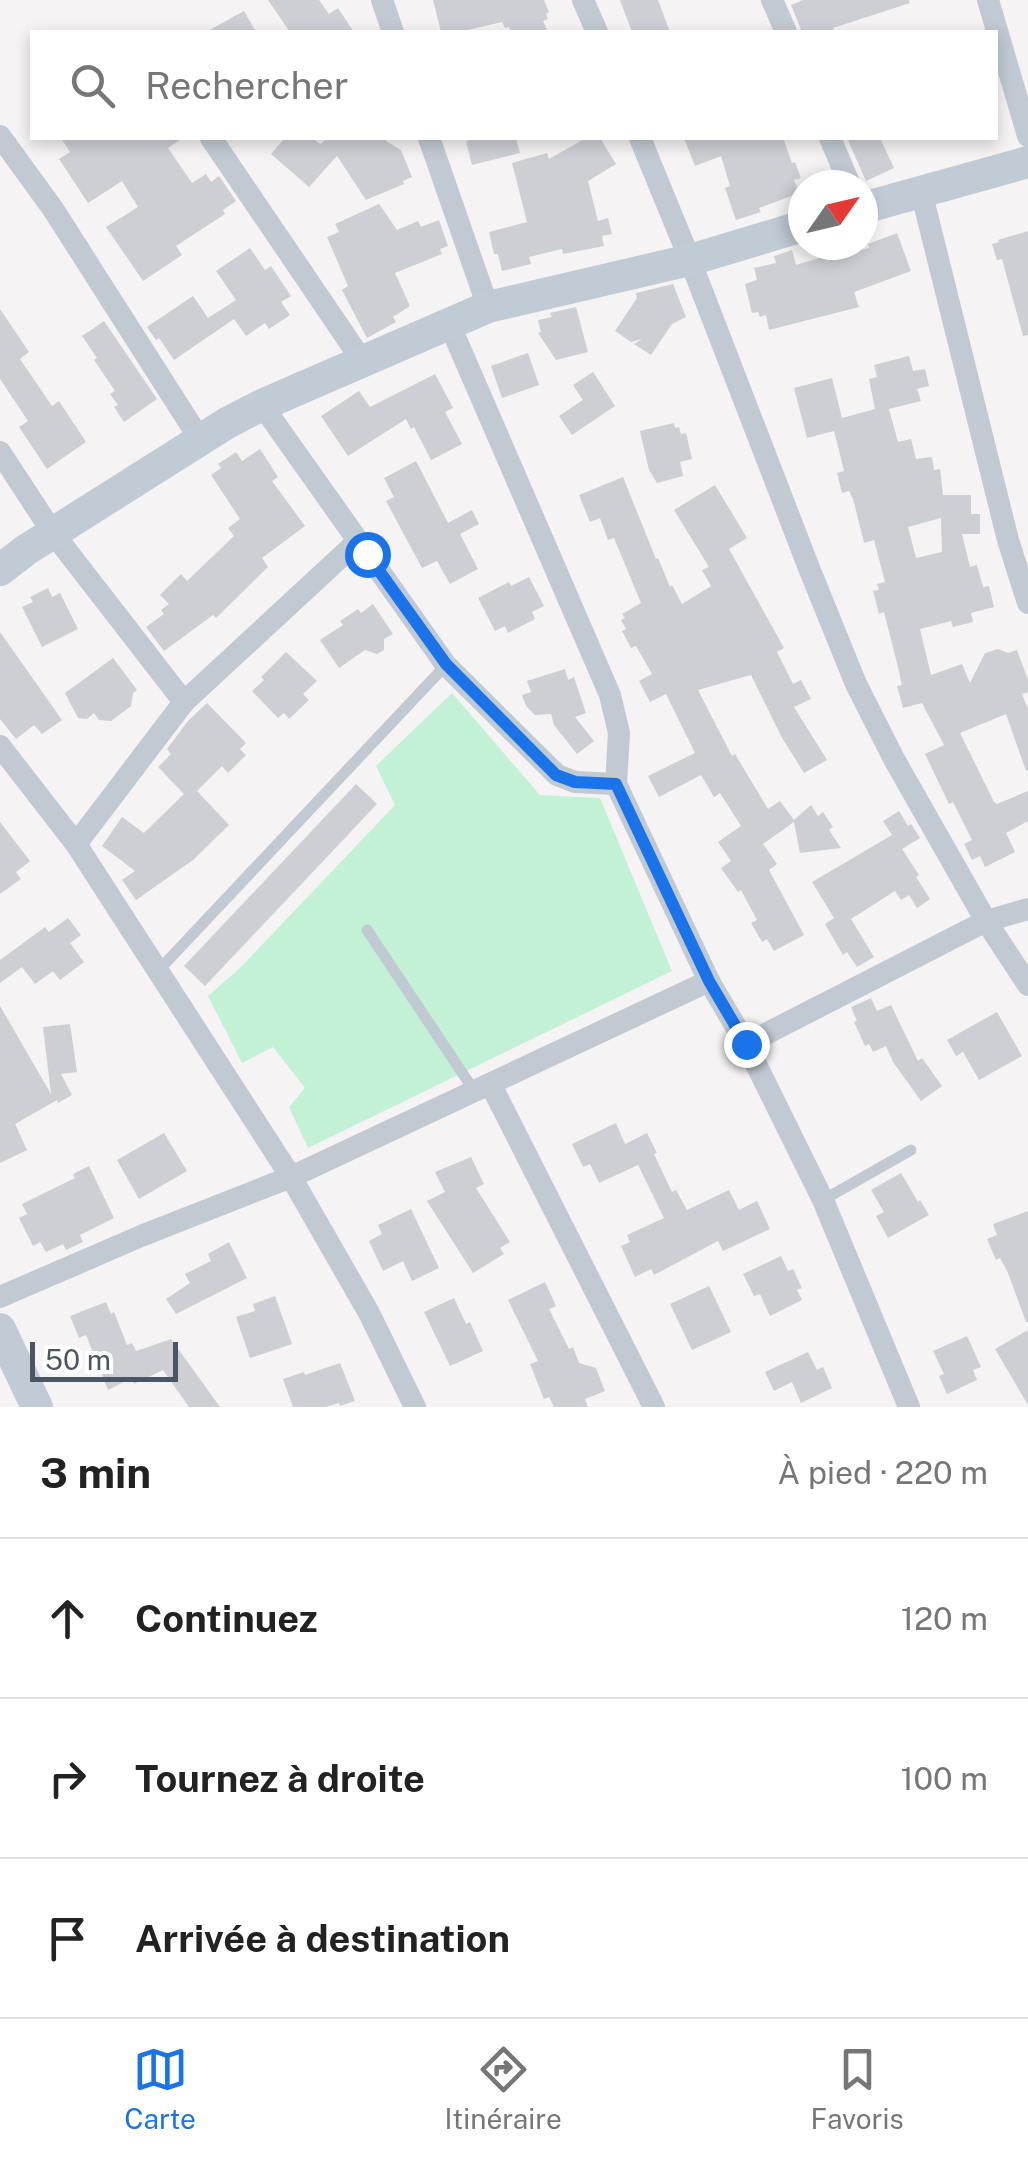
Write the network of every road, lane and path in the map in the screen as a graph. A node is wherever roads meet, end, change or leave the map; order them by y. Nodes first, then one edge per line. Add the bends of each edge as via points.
1 (382, 0) edge
2 (583, 0) edge
3 (772, 0) edge
4 (988, 0) edge
5 (392, 30) edge
6 (595, 30) edge
7 (785, 30) edge
8 (997, 30) edge
9 (998, 34) edge
10 (0, 136) edge
11 (1028, 136) edge
12 (212, 140) edge
13 (430, 140) edge
14 (641, 140) edge
15 (831, 140) edge
16 (1028, 162) edge
17 (844, 170) edge
18 (921, 191) junction
19 (878, 204) edge
20 (788, 231) edge
21 (690, 260) junction
22 (488, 307) junction
23 (449, 323) junction
24 (363, 362) junction
25 (262, 405) junction
26 (201, 441) junction
27 (0, 452) edge
28 (54, 533) junction
29 (358, 540) junction
30 (0, 570) edge
31 (1028, 604) edge
32 (446, 664) junction
33 (184, 702) junction
34 (0, 746) edge
35 (616, 784) junction
36 (76, 844) junction
37 (1028, 909) edge
38 (986, 921) junction
39 (367, 930) dead end
40 (158, 971) junction
41 (709, 981) junction
42 (1028, 986) edge
43 (746, 1044) junction
44 (483, 1089) junction
45 (911, 1150) dead end
46 (290, 1176) junction
47 (824, 1200) junction
48 (0, 1297) edge
49 (0, 1329) edge
50 (36, 1407) edge
51 (415, 1407) edge
52 (654, 1407) edge
53 (909, 1407) edge

1 - 5 street
2 - 6 street
3 - 7 street
4 - 8 street
9 - 11 street
10 - 26 street
12 - 24 street
13 - 22 street
14 - 21 street
15 - 17 street
16 - 18 street
18 - 19 street
18 - 31 street
20 - 21 street
21 - 22 street
21 - 38 street via 856,684
22 - 23 street
23 - 24 street
23 - 35 street via 610,694 619,734
24 - 25 street
25 - 26 street
25 - 29 street
26 - 28 street
27 - 28 street
28 - 30 street
28 - 33 street
29 - 32 street
29 - 33 street
32 - 35 street via 556,775
32 - 40 lane
33 - 36 street
34 - 36 street
35 - 41 street
36 - 40 street
37 - 38 street
38 - 42 street
38 - 43 street
39 - 44 lane
40 - 46 street
41 - 43 street
41 - 44 street
43 - 47 street
44 - 46 street
44 - 52 street
45 - 47 lane
46 - 48 street
46 - 51 street via 370,1313
47 - 53 street
49 - 50 street

